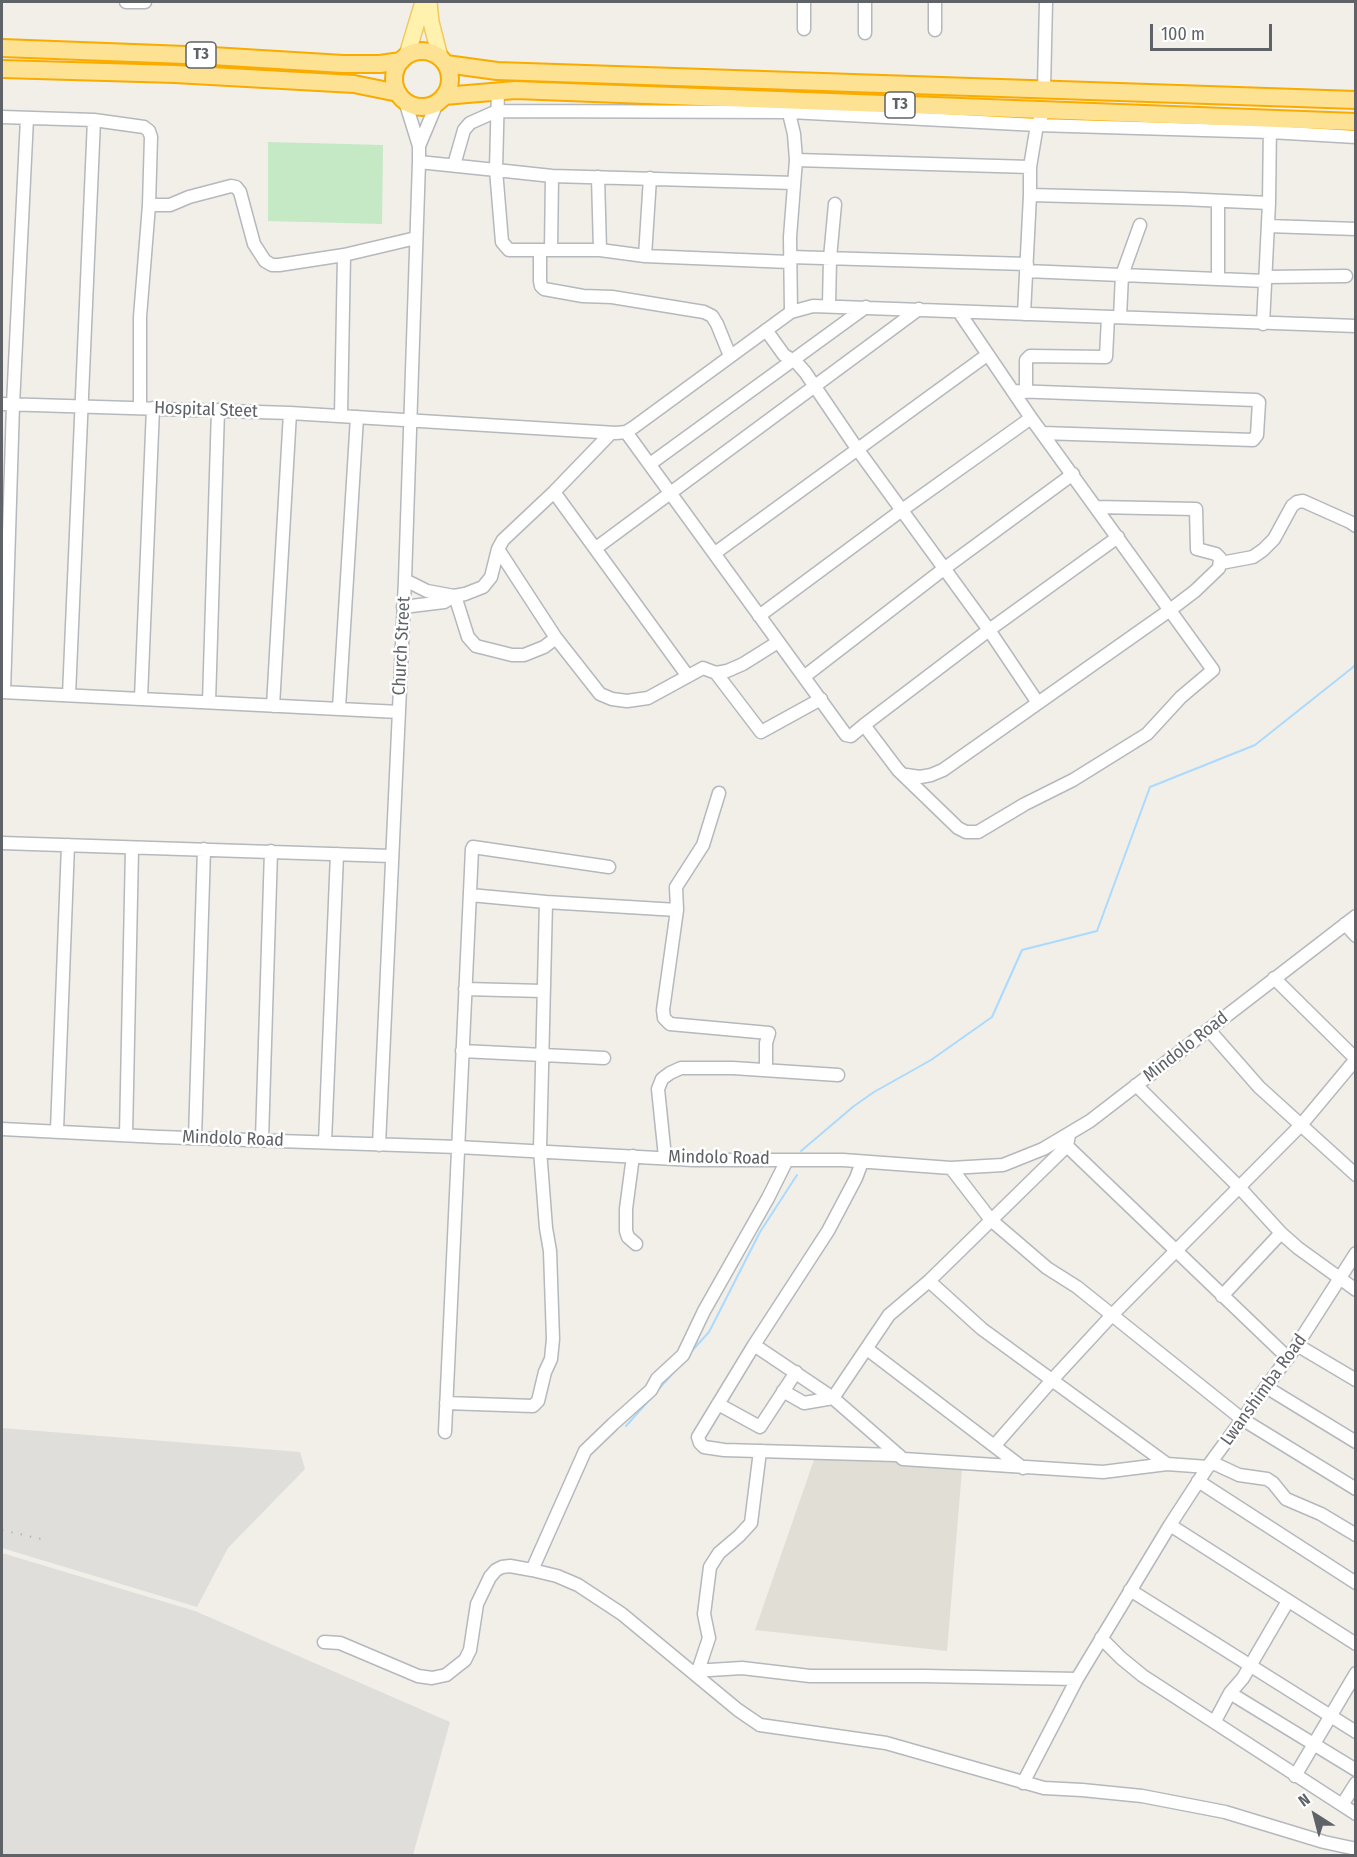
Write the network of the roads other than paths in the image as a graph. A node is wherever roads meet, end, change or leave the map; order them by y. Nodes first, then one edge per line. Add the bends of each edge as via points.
1 (126, 2) edge
2 (145, 2) edge
3 (423, 2) edge
4 (429, 2) edge
5 (804, 2) edge
6 (866, 2) edge
7 (935, 2) edge
8 (1046, 2) edge
9 (804, 29) dead end
10 (935, 30) dead end
11 (865, 33) dead end
12 (2, 48) edge
13 (404, 58) junction
14 (443, 61) junction
15 (2, 69) edge
16 (1044, 88) junction
17 (498, 90) junction
18 (401, 97) junction
19 (441, 100) junction
20 (1356, 100) edge
21 (788, 107) junction
22 (1045, 110) junction
23 (497, 111) junction
24 (2, 117) edge
25 (27, 118) junction
26 (94, 120) junction
27 (1356, 122) edge
28 (1270, 124) junction
29 (1037, 126) junction
30 (1356, 137) edge
31 (419, 147) junction
32 (796, 160) junction
33 (419, 162) junction
34 (454, 165) junction
35 (1030, 167) junction
36 (496, 170) junction
37 (552, 176) junction
38 (598, 177) junction
39 (650, 178) junction
40 (794, 183) junction
41 (1030, 195) junction
42 (1218, 201) junction
43 (1269, 203) junction
44 (835, 204) dead end
45 (149, 205) junction
46 (1140, 225) dead end
47 (1268, 226) junction
48 (1356, 229) edge
49 (416, 238) junction
50 (545, 250) junction
51 (600, 250) junction
52 (344, 255) junction
53 (645, 256) junction
54 (830, 258) junction
55 (790, 260) junction
56 (1026, 268) junction
57 (1122, 275) junction
58 (1346, 276) dead end
59 (1218, 279) junction
60 (1265, 279) junction
61 (829, 306) junction
62 (866, 307) junction
63 (919, 309) junction
64 (791, 312) junction
65 (959, 312) junction
66 (1024, 314) junction
67 (1114, 317) junction
68 (1263, 324) junction
69 (1356, 326) edge
70 (766, 330) junction
71 (987, 355) junction
72 (730, 356) junction
73 (794, 361) junction
74 (815, 388) junction
75 (1013, 391) junction
76 (1026, 392) junction
77 (7, 405) edge
78 (81, 406) junction
79 (147, 408) junction
80 (218, 410) junction
81 (290, 413) junction
82 (341, 416) junction
83 (357, 417) junction
84 (1032, 418) junction
85 (411, 420) junction
86 (627, 432) junction
87 (1042, 432) junction
88 (611, 433) junction
89 (858, 450) junction
90 (650, 464) junction
91 (1073, 474) junction
92 (554, 492) junction
93 (672, 494) junction
94 (1096, 507) junction
95 (902, 510) junction
96 (1356, 526) edge
97 (1118, 537) junction
98 (596, 548) junction
99 (498, 549) junction
100 (715, 553) junction
101 (1221, 563) junction
102 (945, 568) junction
103 (405, 579) junction
104 (454, 596) junction
105 (403, 607) junction
106 (1170, 610) junction
107 (759, 616) junction
108 (989, 630) junction
109 (556, 638) junction
110 (778, 642) junction
111 (716, 673) junction
112 (687, 675) junction
113 (804, 676) junction
114 (3, 692) edge
115 (69, 695) junction
116 (141, 698) junction
117 (821, 699) junction
118 (209, 702) junction
119 (1038, 703) junction
120 (273, 706) junction
121 (339, 708) junction
122 (399, 712) junction
123 (864, 725) junction
124 (906, 775) junction
125 (719, 793) dead end
126 (2, 843) edge
127 (68, 845) junction
128 (132, 849) junction
129 (204, 849) junction
130 (271, 851) junction
131 (337, 854) junction
132 (392, 856) junction
133 (609, 867) dead end
134 (470, 895) junction
135 (546, 902) junction
136 (677, 909) junction
137 (1356, 916) edge
138 (1345, 924) junction
139 (1356, 936) edge
140 (1274, 978) junction
141 (465, 989) junction
142 (543, 991) junction
143 (1209, 1030) junction
144 (462, 1051) junction
145 (543, 1055) junction
146 (604, 1058) dead end
147 (1356, 1059) edge
148 (766, 1070) junction
149 (838, 1075) dead end
150 (1136, 1085) junction
151 (1301, 1125) junction
152 (2, 1129) edge
153 (57, 1130) junction
154 (126, 1135) junction
155 (195, 1138) junction
156 (262, 1139) junction
157 (1068, 1141) junction
158 (325, 1142) junction
159 (379, 1145) junction
160 (458, 1146) junction
161 (540, 1150) junction
162 (633, 1156) junction
163 (665, 1157) junction
164 (787, 1160) junction
165 (862, 1162) junction
166 (951, 1168) junction
167 (1356, 1175) edge
168 (1239, 1187) junction
169 (991, 1221) junction
170 (1281, 1233) junction
171 (636, 1244) dead end
172 (1177, 1250) junction
173 (1356, 1253) edge
174 (1339, 1279) junction
175 (929, 1281) junction
176 (1356, 1290) edge
177 (1222, 1296) junction
178 (1112, 1315) junction
179 (754, 1345) junction
180 (1297, 1346) junction
181 (867, 1349) junction
182 (1288, 1358) junction
183 (796, 1372) junction
184 (1052, 1380) junction
185 (1356, 1380) edge
186 (1266, 1387) junction
187 (783, 1391) junction
188 (833, 1398) junction
189 (446, 1402) junction
190 (718, 1404) junction
191 (1242, 1419) junction
192 (445, 1432) dead end
193 (1356, 1442) edge
194 (995, 1445) junction
195 (760, 1451) junction
196 (896, 1455) junction
197 (1167, 1464) junction
198 (1210, 1465) junction
199 (1023, 1468) junction
200 (1198, 1481) junction
201 (1356, 1489) edge
202 (1170, 1525) junction
203 (1356, 1535) edge
204 (532, 1570) junction
205 (1356, 1583) edge
206 (1130, 1590) junction
207 (1288, 1601) junction
208 (1101, 1638) junction
209 (324, 1642) dead end
210 (1356, 1644) edge
211 (1250, 1665) junction
212 (695, 1671) junction
213 (1356, 1673) edge
214 (1077, 1679) junction
215 (1230, 1693) junction
216 (1331, 1717) junction
217 (1215, 1721) junction
218 (1356, 1732) edge
219 (1314, 1745) junction
220 (1356, 1770) edge
221 (1295, 1776) junction
222 (1023, 1783) junction
223 (1356, 1783) edge
224 (1342, 1805) junction
225 (1356, 1814) edge
226 (1356, 1849) edge

1 - 2 street
3 - 13 main road
4 - 14 main road
5 - 9 street
6 - 11 street
7 - 10 street
8 - 16 street
12 - 13 highway, T3 via 343,64 380,64
13 - 14 highway via 424,51
13 - 18 highway via 394,76
14 - 16 highway, T3 via 497,71
14 - 19 highway via 450,80
15 - 18 highway, T3 via 342,84 377,88
16 - 20 highway, T3
17 - 19 highway, T3
17 - 21 highway, T3
17 - 23 street
18 - 19 highway via 420,107
18 - 31 street
19 - 31 street
21 - 22 highway, T3
21 - 23 street
21 - 29 street
21 - 32 street
22 - 28 highway, T3
22 - 29 street
23 - 34 street via 470,123 464,130
23 - 36 street
24 - 25 street
25 - 26 street
25 - 77 street
26 - 45 street via 149,131
26 - 78 street
27 - 28 highway, T3
28 - 29 street
28 - 30 street
28 - 43 street
29 - 35 street
31 - 33 street, Church Street
32 - 35 street
32 - 40 street
33 - 34 street
33 - 49 street, Church Street
34 - 36 street
35 - 41 street
36 - 37 street
36 - 50 street via 505,247 515,251
37 - 38 street
37 - 50 street
38 - 39 street
38 - 51 street
39 - 40 street
39 - 53 street
40 - 55 street
41 - 42 street
41 - 56 street
42 - 43 street
42 - 59 street
43 - 47 street
44 - 54 street
45 - 52 street via 170,205 236,187 254,244 265,261 279,265
45 - 79 street via 140,317
46 - 57 street
47 - 48 street
47 - 60 street
49 - 52 street
49 - 85 street, Church Street
50 - 51 street
50 - 72 street via 540,280 544,289 704,312 717,324
51 - 53 street
52 - 82 street
53 - 55 street
54 - 55 street
54 - 56 street
54 - 61 street
55 - 64 street
56 - 57 street
56 - 66 street
57 - 59 street
57 - 67 street
58 - 60 street
59 - 60 street
60 - 68 street
61 - 62 street
61 - 64 street
62 - 63 street
62 - 73 street
63 - 65 street
63 - 74 street
64 - 70 street
65 - 66 street
65 - 71 street
66 - 67 street
67 - 68 street
67 - 76 street via 1106,357 1027,357
68 - 69 street
70 - 72 street
70 - 73 street via 784,355
71 - 75 street
71 - 89 street
72 - 86 street
73 - 74 street
73 - 90 street
74 - 89 street
74 - 93 street
75 - 76 street
75 - 84 street
76 - 87 street via 1259,402 1257,435 1253,440
77 - 78 street, Hospital Steet
77 - 114 street
78 - 79 street, Hospital Steet
78 - 115 street
79 - 80 street, Hospital Steet
79 - 116 street
80 - 81 street, Hospital Steet
80 - 118 street
81 - 82 street, Hospital Steet
81 - 120 street
82 - 83 street, Hospital Steet
83 - 85 street, Hospital Steet
83 - 121 street
84 - 87 street
84 - 95 street
85 - 88 street, Hospital Steet
85 - 103 street, Church Street
86 - 88 street, Hospital Steet
86 - 90 street
87 - 91 street
88 - 92 street
89 - 95 street
89 - 100 street
90 - 93 street
91 - 94 street
91 - 102 street
92 - 98 street
92 - 99 street
93 - 98 street
93 - 100 street
94 - 97 street
94 - 101 street via 1196,509 1197,549 1216,554
95 - 102 street
95 - 107 street
96 - 101 street via 1303,501 1297,502 1263,550 1253,557
97 - 106 street
97 - 108 street
98 - 112 street
99 - 104 street via 488,582
99 - 109 street
100 - 107 street
101 - 106 street via 1215,573
102 - 108 street
102 - 113 street
103 - 104 street via 427,591
103 - 105 street, Church Street
104 - 105 street via 444,602
104 - 109 street via 468,637 476,646 524,655
105 - 122 street, Church Street
106 - 119 street
106 - 124 street via 1212,672 1181,697 1153,729 1103,762 978,832 958,828
107 - 110 street
108 - 119 street
108 - 123 street
109 - 112 street via 600,694 612,699 648,698
110 - 111 street via 743,664
110 - 113 street
111 - 112 street via 703,668
111 - 117 street via 761,732
113 - 117 street
114 - 115 street
115 - 116 street
116 - 118 street
117 - 123 street via 846,735
118 - 120 street
119 - 124 street via 943,770 920,777
120 - 121 street
121 - 122 street
122 - 132 street, Church Street
123 - 124 street
125 - 136 street via 704,845 676,887
126 - 127 street
127 - 128 street
127 - 153 street
128 - 129 street
128 - 154 street
129 - 130 street
129 - 155 street
130 - 131 street
130 - 156 street
131 - 132 street
131 - 158 street
132 - 159 street, Church Street
133 - 134 street via 473,847
134 - 135 street
134 - 141 street
135 - 136 street
135 - 142 street
136 - 148 street via 664,1018 670,1024 769,1033
137 - 138 street, Mindolo Road
138 - 139 street
138 - 140 street, Mindolo Road
140 - 143 street, Mindolo Road
140 - 147 street
141 - 142 street
141 - 144 street
142 - 145 street
143 - 150 street, Mindolo Road
143 - 151 street via 1245,1072
144 - 145 street
144 - 160 street
145 - 146 street
145 - 161 street
147 - 151 street
148 - 149 street
148 - 163 street via 681,1068 662,1079 658,1089
150 - 157 street, Mindolo Road
150 - 168 street
151 - 167 street
151 - 168 street
152 - 153 street, Mindolo Road
153 - 154 street, Mindolo Road
154 - 155 street, Mindolo Road
155 - 156 street, Mindolo Road
156 - 158 street, Mindolo Road
157 - 166 street, Mindolo Road via 1003,1165
157 - 169 street
157 - 172 street
158 - 159 street, Mindolo Road
159 - 160 street, Mindolo Road
160 - 161 street, Mindolo Road
160 - 189 street
161 - 162 street, Mindolo Road
161 - 189 street via 551,1261 553,1339 538,1401 533,1406
162 - 163 street, Mindolo Road
162 - 171 street via 626,1231
163 - 164 street, Mindolo Road
164 - 165 street, Mindolo Road
164 - 204 street via 683,1355 585,1451
165 - 166 street, Mindolo Road
165 - 179 street via 828,1231
166 - 169 street
168 - 170 street
168 - 172 street
169 - 175 street
169 - 178 street
170 - 174 street
170 - 177 street
172 - 177 street
172 - 178 street
173 - 174 street, Lwanshimba Road
174 - 176 street
174 - 180 street, Lwanshimba Road
175 - 181 street via 889,1315
175 - 184 street via 982,1329
177 - 182 street
178 - 184 street
178 - 191 street
179 - 183 street
179 - 190 street
180 - 182 street, Lwanshimba Road
180 - 185 street
181 - 188 street
181 - 194 street
182 - 186 street, Lwanshimba Road
183 - 187 street
183 - 188 street
184 - 194 street
184 - 197 street
186 - 191 street, Lwanshimba Road
186 - 193 street
187 - 188 street via 804,1403
187 - 190 street via 760,1426
188 - 196 street
189 - 192 street
190 - 195 street via 698,1437 700,1443 724,1450
191 - 198 street, Lwanshimba Road
191 - 201 street
194 - 199 street
195 - 196 street
195 - 212 street via 751,1523 710,1567 704,1614 709,1638
196 - 199 street via 910,1461
197 - 198 street
197 - 199 street via 1104,1472
198 - 200 street, Lwanshimba Road
198 - 203 street via 1266,1479 1286,1499
200 - 202 street, Lwanshimba Road
200 - 205 street
202 - 206 street, Lwanshimba Road
202 - 207 street
204 - 209 street via 502,1567 490,1576 477,1604 470,1650 465,1660 446,1675 418,1676 340,1643
204 - 212 street via 578,1585
206 - 208 street, Lwanshimba Road
206 - 211 street
207 - 210 street
207 - 211 street
208 - 214 street, Lwanshimba Road
208 - 217 street via 1134,1669
211 - 215 street
211 - 216 street
212 - 214 street via 742,1668 810,1677
212 - 222 street via 760,1725 886,1743
213 - 216 street
214 - 222 street, Lwanshimba Road
215 - 217 street
215 - 219 street
216 - 218 street
216 - 219 street
217 - 221 street
219 - 220 street
219 - 221 street
221 - 224 street
222 - 226 street via 1142,1796 1225,1812
223 - 224 street
224 - 225 street

